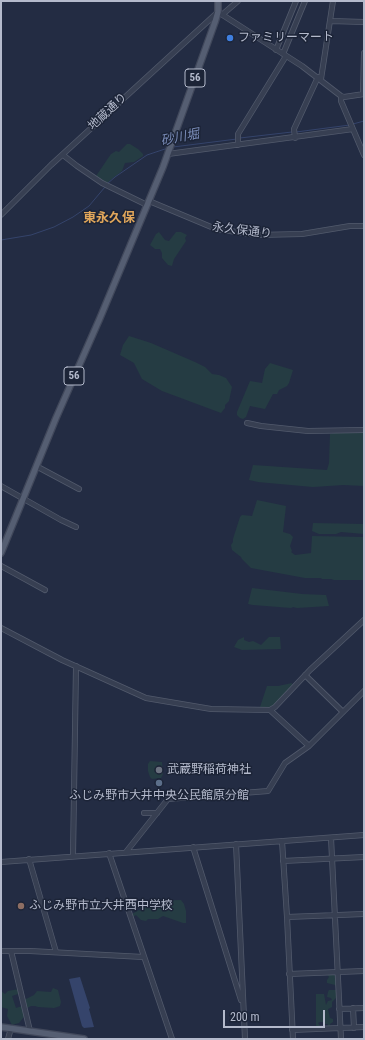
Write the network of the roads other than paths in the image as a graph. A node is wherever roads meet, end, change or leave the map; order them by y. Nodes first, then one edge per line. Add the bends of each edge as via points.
1 (218, 1) edge
2 (238, 1) edge
3 (296, 1) edge
4 (305, 1) edge
5 (333, 1) edge
6 (220, 13) junction
7 (291, 14) junction
8 (299, 17) junction
9 (331, 21) junction
10 (364, 22) edge
11 (276, 50) junction
12 (364, 53) edge
13 (285, 55) junction
14 (320, 78) junction
15 (363, 94) edge
16 (341, 96) junction
17 (353, 129) junction
18 (295, 137) junction
19 (238, 145) junction
20 (168, 153) junction
21 (63, 155) junction
22 (364, 155) edge
23 (148, 203) junction
24 (1, 215) edge
25 (364, 226) edge
26 (247, 424) dead end
27 (364, 430) edge
28 (36, 466) junction
29 (1, 486) edge
30 (79, 489) dead end
31 (22, 499) junction
32 (76, 527) dead end
33 (1, 553) edge
34 (1, 566) edge
35 (45, 590) dead end
36 (364, 620) edge
37 (1, 628) edge
38 (76, 666) junction
39 (305, 675) junction
40 (364, 692) edge
41 (270, 710) junction
42 (343, 712) junction
43 (309, 746) junction
44 (144, 813) dead end
45 (157, 813) junction
46 (364, 835) edge
47 (331, 838) junction
48 (282, 841) junction
49 (236, 844) junction
50 (193, 847) junction
51 (126, 852) junction
52 (109, 853) junction
53 (74, 856) junction
54 (364, 857) edge
55 (332, 858) junction
56 (29, 860) junction
57 (283, 861) junction
58 (1, 862) edge
59 (364, 914) edge
60 (335, 916) junction
61 (287, 917) junction
62 (11, 950) junction
63 (1, 951) edge
64 (56, 952) junction
65 (143, 957) junction
66 (364, 971) edge
67 (338, 972) junction
68 (290, 974) junction
69 (243, 1005) junction
70 (353, 1008) junction
71 (364, 1008) edge
72 (339, 1009) junction
73 (1, 1026) edge
74 (364, 1027) edge
75 (11, 1028) junction
76 (340, 1028) junction
77 (354, 1028) junction
78 (292, 1030) junction
79 (30, 1031) junction
80 (8, 1039) edge
81 (84, 1039) edge
82 (172, 1039) edge
83 (245, 1039) edge
84 (293, 1039) edge
85 (340, 1039) edge

1 - 6 main road, 56
2 - 6 street, 地蔵通り
3 - 7 street
4 - 8 street
5 - 9 street
6 - 11 street
6 - 20 main road, 56
6 - 21 street, 地蔵通り
7 - 8 street
7 - 11 street
8 - 13 street
9 - 10 street
9 - 14 street
11 - 13 street
12 - 15 street
13 - 14 street
13 - 19 street via 237,137
14 - 16 street
14 - 18 street via 294,130
15 - 16 street
16 - 17 street
17 - 18 street
17 - 22 street
18 - 19 street
19 - 20 street
20 - 23 main road, 56
21 - 23 street, 永久保通り via 102,183
21 - 24 street, 地蔵通り
23 - 25 street, 永久保通り via 216,230 257,235 297,234
23 - 28 main road, 56
26 - 27 street via 308,431
28 - 30 street
28 - 31 main road, 56
29 - 31 street
31 - 32 street
31 - 33 main road, 56
34 - 35 street
36 - 39 street
37 - 38 street
38 - 41 street via 152,699 211,710
38 - 53 street
39 - 41 street via 275,708
39 - 42 street
40 - 42 street
41 - 43 street
42 - 43 street
43 - 45 street via 285,763 268,791 169,799
44 - 45 street
45 - 51 street
46 - 47 street
47 - 48 street
47 - 55 street
48 - 49 street
48 - 57 street
49 - 50 street
49 - 69 street
50 - 51 street
50 - 69 street
51 - 52 street
52 - 53 street
52 - 65 street
53 - 56 street
54 - 55 street
55 - 57 street
55 - 60 street
56 - 58 street
56 - 64 street
57 - 61 street
59 - 60 street
60 - 61 street
60 - 67 street
61 - 68 street
62 - 63 street
62 - 64 street
62 - 79 street
64 - 65 street
65 - 82 street
66 - 67 street
67 - 68 street
67 - 72 street
68 - 78 street
69 - 83 street
70 - 71 street
70 - 72 street
70 - 77 street
72 - 76 street
73 - 75 main road
74 - 77 street
75 - 79 main road
75 - 80 street
76 - 77 street
76 - 78 street
76 - 85 street
78 - 84 street
79 - 81 main road

